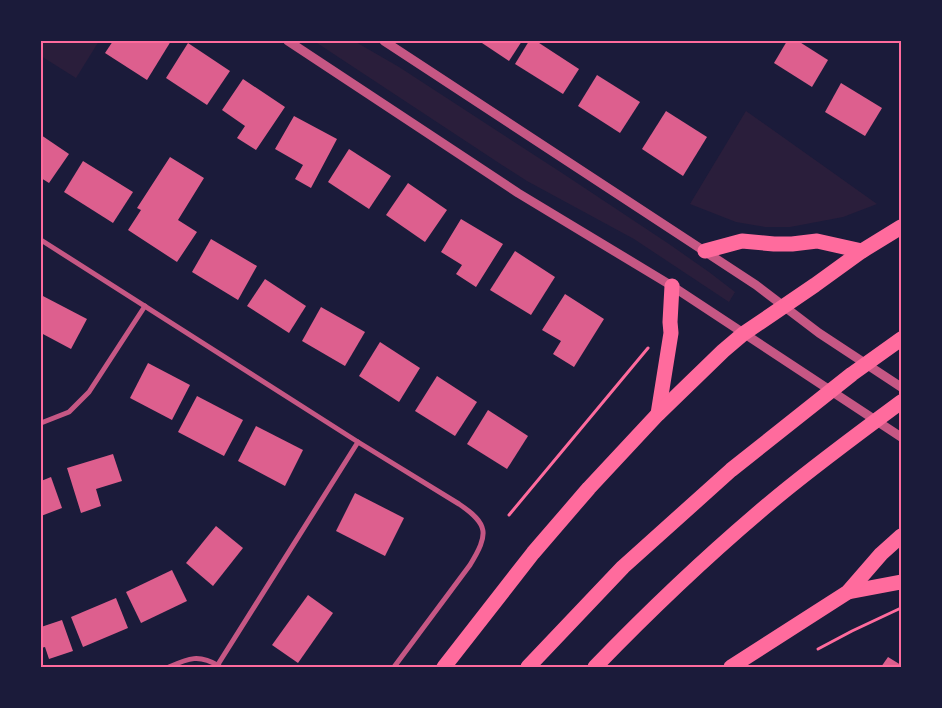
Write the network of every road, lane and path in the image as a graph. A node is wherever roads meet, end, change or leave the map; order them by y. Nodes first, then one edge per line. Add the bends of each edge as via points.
1 (288, 41) edge
2 (384, 41) edge
3 (901, 227) edge
4 (41, 240) edge
5 (705, 251) junction
6 (862, 251) junction
7 (672, 286) junction
8 (145, 306) junction
9 (784, 307) junction
10 (743, 334) junction
11 (901, 339) edge
12 (652, 344) dead end
13 (901, 387) edge
14 (901, 402) edge
15 (658, 414) junction
16 (41, 423) edge
17 (901, 437) edge
18 (358, 442) junction
19 (509, 515) dead end
20 (901, 536) edge
21 (901, 582) edge
22 (848, 592) junction
23 (901, 608) edge
24 (818, 649) dead end
25 (218, 666) edge
26 (169, 667) edge
27 (394, 667) edge
28 (444, 667) edge
29 (528, 667) edge
30 (595, 667) edge
31 (731, 667) edge

1 - 7 street via 518,193
2 - 5 street
3 - 6 highway
4 - 8 street
5 - 6 highway via 742,241 783,244 817,241
5 - 9 street
6 - 9 highway
7 - 10 street
7 - 15 highway via 671,333
8 - 16 street via 89,392 69,412
8 - 18 street
9 - 10 highway
9 - 13 street
10 - 15 highway
10 - 17 street
11 - 29 highway via 731,470 624,567
12 - 19 path
14 - 30 highway via 744,525
15 - 28 highway via 560,520
18 - 25 street
18 - 27 street via 473,513 483,526 482,542 470,565
20 - 22 highway
21 - 22 highway
22 - 31 highway
23 - 24 path
25 - 26 street via 202,658 194,658

